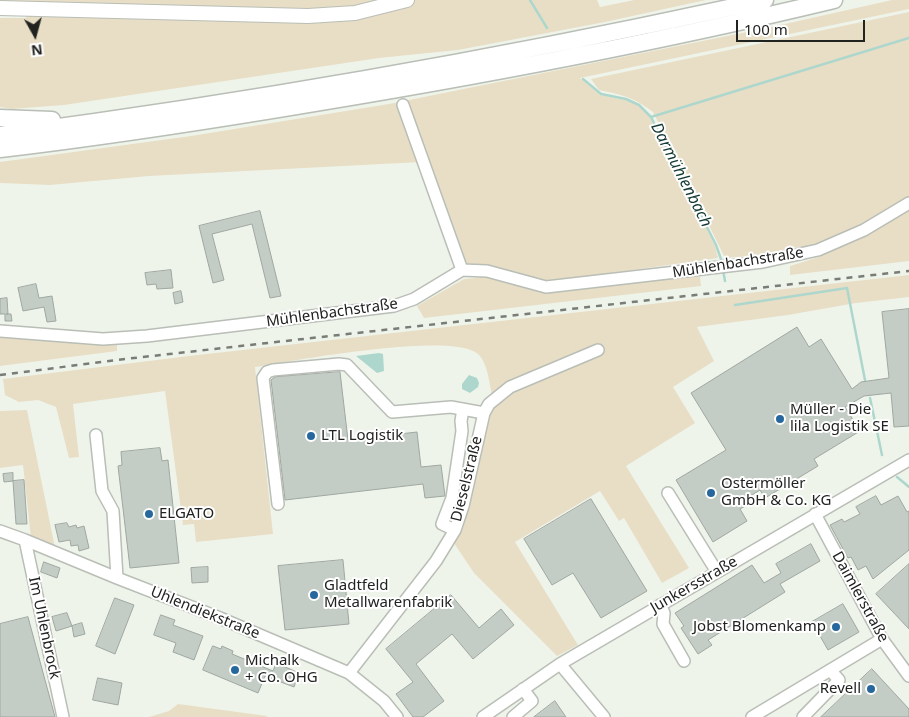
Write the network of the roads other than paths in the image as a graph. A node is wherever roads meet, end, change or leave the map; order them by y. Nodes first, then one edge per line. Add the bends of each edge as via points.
1 (407, 0) edge
2 (765, 0) edge
3 (834, 0) edge
4 (0, 8) edge
5 (404, 105) dead end
6 (0, 118) edge
7 (107, 121) junction
8 (0, 135) edge
9 (0, 149) edge
10 (909, 202) edge
11 (462, 270) junction
12 (0, 331) edge
13 (598, 350) dead end
14 (464, 409) junction
15 (484, 413) junction
16 (96, 435) dead end
17 (909, 460) edge
18 (668, 493) dead end
19 (278, 504) dead end
20 (815, 514) junction
21 (455, 530) junction
22 (0, 531) edge
23 (25, 540) junction
24 (717, 572) junction
25 (117, 578) junction
26 (660, 605) junction
27 (882, 640) junction
28 (684, 662) dead end
29 (560, 664) junction
30 (830, 670) junction
31 (349, 673) junction
32 (909, 676) edge
33 (523, 689) junction
34 (63, 717) edge
35 (397, 717) edge
36 (484, 717) edge
37 (512, 717) edge
38 (604, 717) edge
39 (752, 717) edge
40 (803, 717) edge

1 - 4 main road via 355,13 308,16
2 - 7 highway via 433,68
3 - 9 highway via 652,40 386,92 142,131
5 - 11 street
6 - 7 highway
7 - 8 highway
10 - 11 street, Mühlenbachstraße via 864,230 818,250 763,262 546,287 487,271
11 - 12 street, Mühlenbachstraße via 414,299 394,306 103,339
13 - 15 street, Dieselstraße via 510,387 489,404
14 - 15 street
14 - 19 street via 451,407 392,412 347,365 267,372 263,378
14 - 21 street via 452,498 442,524
15 - 21 street, Dieselstraße
16 - 25 street via 102,491 113,511
17 - 20 street, Junkersstraße
18 - 24 street
20 - 24 street, Junkersstraße
20 - 27 street, Daimlerstraße
21 - 31 street, Dieselstraße via 436,561
22 - 23 street, Uhlendiekstraße
23 - 25 street, Uhlendiekstraße
23 - 34 street, Im Uhlenbrock
24 - 26 street, Junkersstraße
25 - 31 street, Uhlendiekstraße
26 - 28 street via 664,613 663,624
26 - 29 street, Junkersstraße
27 - 30 street
27 - 32 street, Daimlerstraße
29 - 33 street, Junkersstraße
29 - 38 street
30 - 39 street
30 - 40 street via 839,680
31 - 35 street, Uhlendiekstraße via 384,701
33 - 36 street, Junkersstraße
33 - 37 street via 532,702

